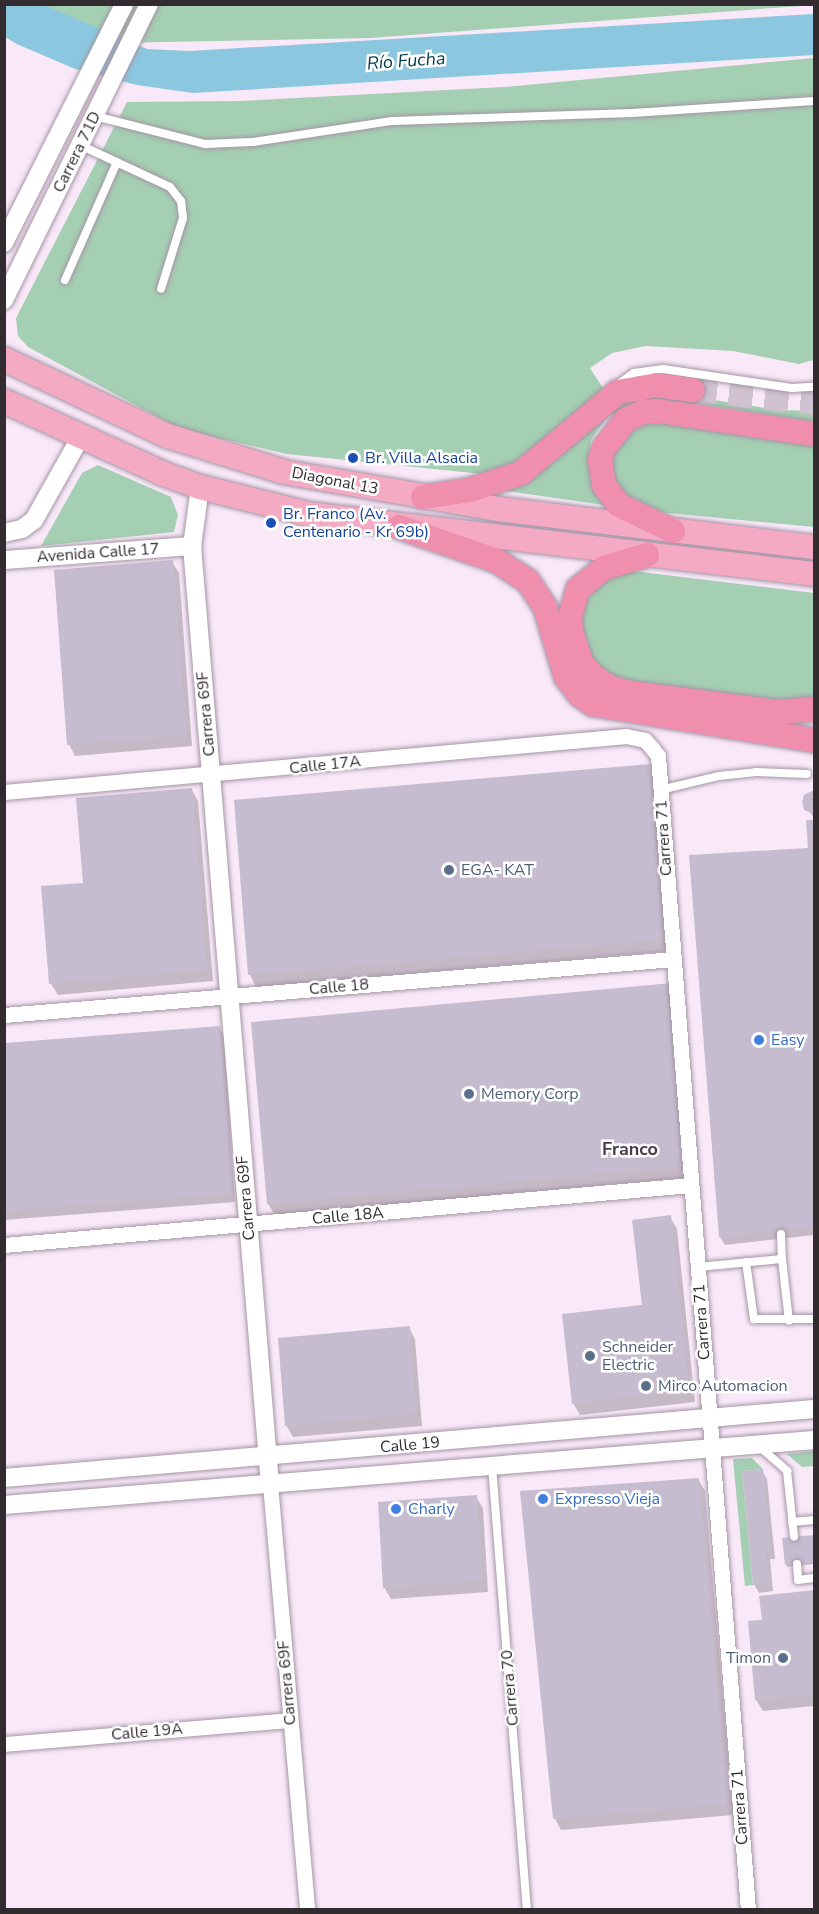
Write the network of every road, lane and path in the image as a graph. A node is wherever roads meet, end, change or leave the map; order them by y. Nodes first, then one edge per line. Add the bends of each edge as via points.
1 (124, 4) edge
2 (147, 8) edge
3 (814, 101) edge
4 (97, 110) junction
5 (80, 145) junction
6 (117, 162) junction
7 (4, 243) edge
8 (65, 280) dead end
9 (161, 289) dead end
10 (4, 300) edge
11 (6, 357) edge
12 (814, 387) edge
13 (693, 390) tunnel mouth
14 (606, 400) junction
15 (4, 401) edge
16 (814, 434) edge
17 (80, 438) junction
18 (200, 487) junction
19 (423, 497) junction
20 (399, 527) junction
21 (679, 532) junction
22 (4, 533) edge
23 (192, 546) junction
24 (814, 547) edge
25 (647, 555) junction
26 (4, 560) edge
27 (814, 574) edge
28 (814, 709) edge
29 (645, 740) joint
30 (814, 740) edge
31 (807, 774) dead end
32 (211, 776) junction
33 (660, 790) junction
34 (4, 792) edge
35 (674, 959) junction
36 (229, 996) junction
37 (4, 1015) edge
38 (691, 1185) junction
39 (248, 1225) junction
40 (780, 1234) dead end
41 (4, 1245) edge
42 (782, 1259) junction
43 (746, 1262) junction
44 (698, 1267) junction
45 (814, 1319) edge
46 (789, 1321) junction
47 (814, 1409) edge
48 (710, 1421) junction
49 (814, 1440) edge
50 (758, 1445) junction
51 (712, 1448) junction
52 (267, 1457) junction
53 (492, 1466) junction
54 (4, 1478) edge
55 (270, 1484) junction
56 (4, 1505) edge
57 (814, 1520) edge
58 (792, 1522) junction
59 (794, 1537) dead end
60 (797, 1564) dead end
61 (814, 1578) edge
62 (290, 1720) junction
63 (4, 1744) edge
64 (307, 1910) edge
65 (527, 1910) edge
66 (748, 1910) edge

1 - 7 street, Carrera 71D
2 - 4 street, Carrera 71D
3 - 4 lane via 633,113 392,121 253,142 205,144
4 - 5 street, Carrera 71D
5 - 6 lane
5 - 10 street, Carrera 71D
6 - 8 lane
6 - 9 lane via 170,187 181,201 183,218
11 - 19 main road, Diagonal 13 via 132,421 210,452 284,472
12 - 14 lane via 792,388 649,370 622,381
13 - 14 highway via 635,386
14 - 19 highway via 521,473 470,490
15 - 17 main road
16 - 21 highway via 658,411 643,412 626,420 604,448 600,460 604,485 624,509
17 - 18 main road
17 - 22 street, Avenida Calle 17 via 34,520 22,529
18 - 20 main road via 308,514
18 - 23 street, Carrera 69F
19 - 21 main road, Diagonal 13
20 - 25 main road
20 - 30 highway via 497,561 528,582 544,607 566,677 587,700 608,708
21 - 24 main road
23 - 26 street, Avenida Calle 17
23 - 32 street, Carrera 69F
25 - 27 main road
25 - 28 highway via 604,568 578,589 570,617 571,632 582,664 594,677 609,687 630,693 779,712
29 - 32 street, Calle 17A via 626,736
29 - 33 street, Carrera 71 via 658,756
31 - 33 lane via 747,772
32 - 34 street, Calle 17A
32 - 36 street, Carrera 69F
33 - 35 street, Carrera 71
35 - 36 street, Calle 18
35 - 38 street, Carrera 71
36 - 37 street, Calle 18
36 - 39 street, Carrera 69F
38 - 39 street, Calle 18A
38 - 44 street, Carrera 71
39 - 41 street, Calle 18A
39 - 52 street, Carrera 69F
40 - 42 lane
42 - 43 lane
42 - 46 lane
43 - 44 lane
43 - 46 lane via 754,1319
44 - 48 street, Carrera 71
45 - 46 lane
47 - 48 street, Calle 19
48 - 51 street, Carrera 71
48 - 52 street, Calle 19
49 - 50 street, Calle 19
50 - 51 street, Calle 19
50 - 58 lane via 787,1471
51 - 53 street, Calle 19
51 - 66 street, Carrera 71
52 - 54 street, Calle 19
52 - 55 street, Carrera 69F
53 - 55 street, Calle 19
53 - 65 lane, Carrera 70
55 - 56 street, Calle 19
55 - 62 street, Carrera 69F
57 - 58 lane
58 - 59 lane
60 - 61 lane via 798,1580
62 - 63 street, Calle 19A
62 - 64 street, Carrera 69F

